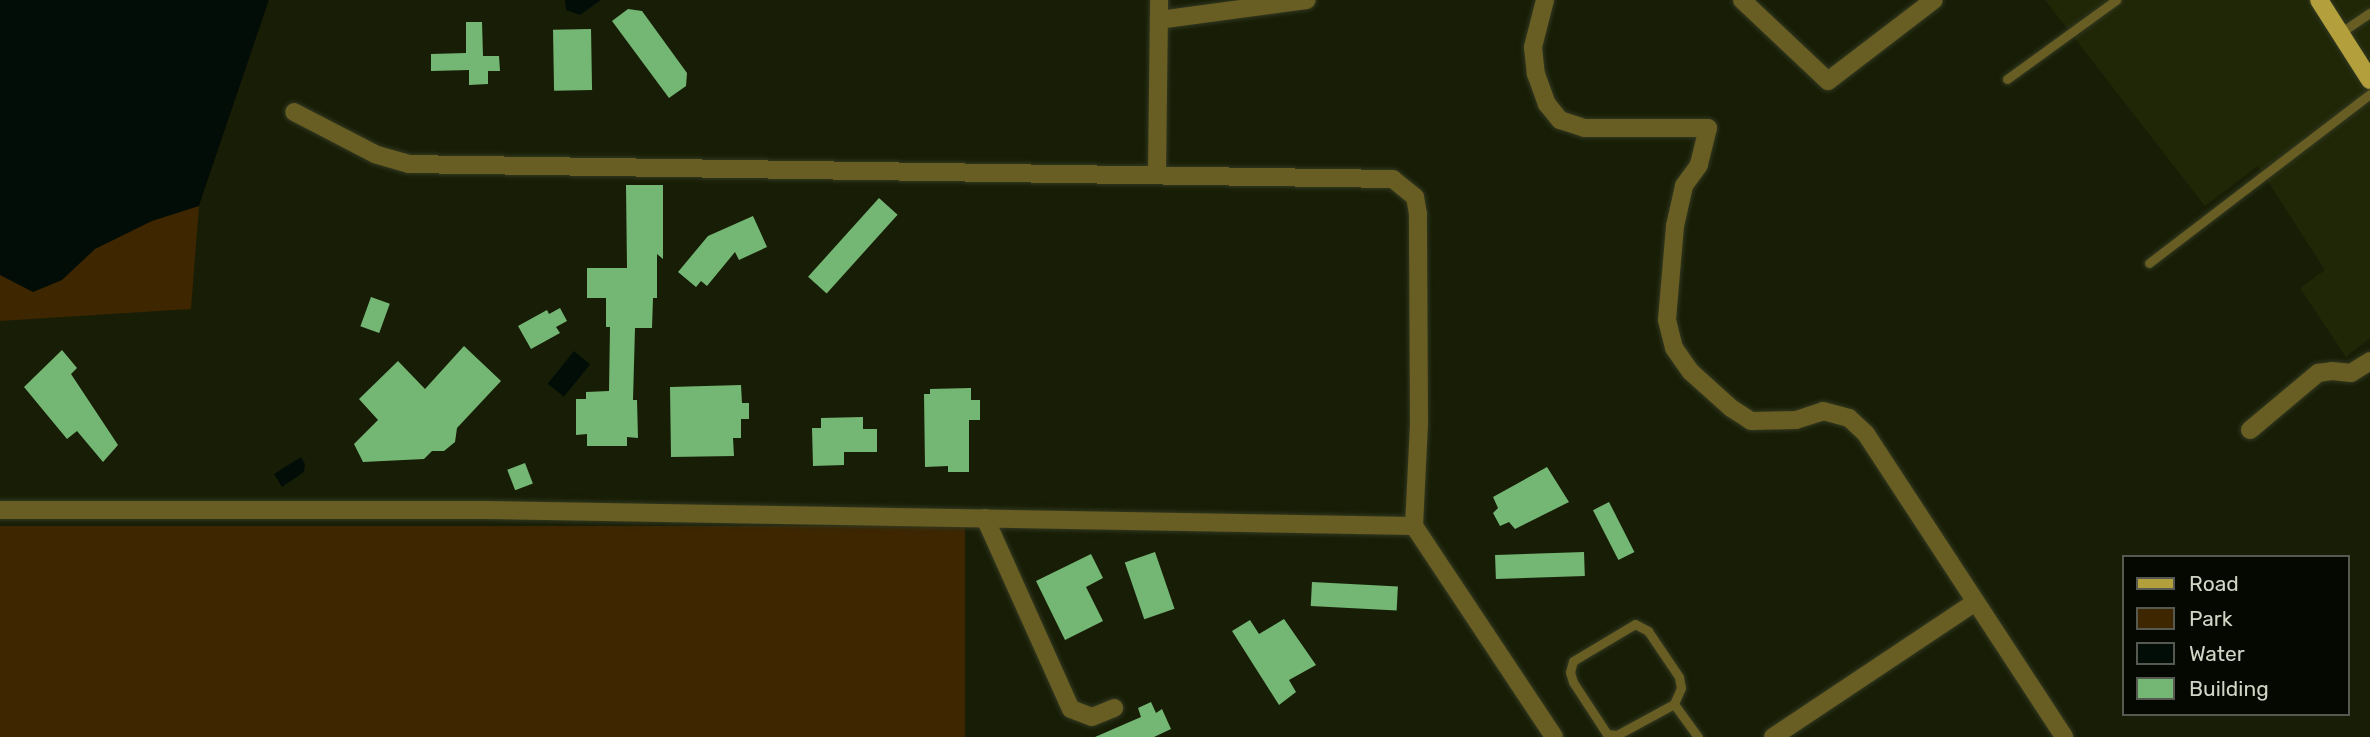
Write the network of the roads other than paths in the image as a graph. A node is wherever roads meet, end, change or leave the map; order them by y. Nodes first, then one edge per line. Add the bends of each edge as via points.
1 (1159, 0) edge
2 (1307, 0) edge
3 (1545, 0) edge
4 (1742, 0) edge
5 (1934, 0) edge
6 (2116, 0) edge
7 (2319, 0) edge
8 (2370, 13) edge
9 (1159, 20) junction
10 (2340, 33) junction
11 (2369, 76) edge
12 (2007, 79) dead end
13 (2370, 94) edge
14 (294, 112) dead end
15 (1157, 173) junction
16 (2149, 263) dead end
17 (2370, 360) edge
18 (2250, 430) dead end
19 (0, 510) edge
20 (985, 518) junction
21 (1414, 526) junction
22 (1974, 603) junction
23 (1674, 704) junction
24 (1114, 708) dead end
25 (1554, 737) edge
26 (1698, 737) edge
27 (1773, 737) edge
28 (2064, 737) edge

1 - 9 street
2 - 9 street
3 - 22 street via 1533,47 1536,74 1547,104 1560,120 1584,128 1708,128 1699,164 1684,186 1675,226 1667,320 1674,348 1691,372 1751,421 1796,420 1823,411 1849,418 1873,445
4 - 5 street via 1828,82
6 - 12 lane
7 - 10 main road
8 - 10 lane
9 - 15 street
10 - 11 main road
13 - 16 lane
14 - 15 street via 374,154 409,164
15 - 21 street via 1382,178 1399,182 1415,197 1419,423
17 - 18 street via 2351,373 2318,373
19 - 20 street via 483,510
20 - 21 street
20 - 24 street via 1071,709 1093,717
21 - 25 street
22 - 27 street
22 - 28 street
23 - 23 lane via 1681,688 1679,677 1648,631 1635,624 1573,661 1573,682 1607,734 1617,735
23 - 26 lane

